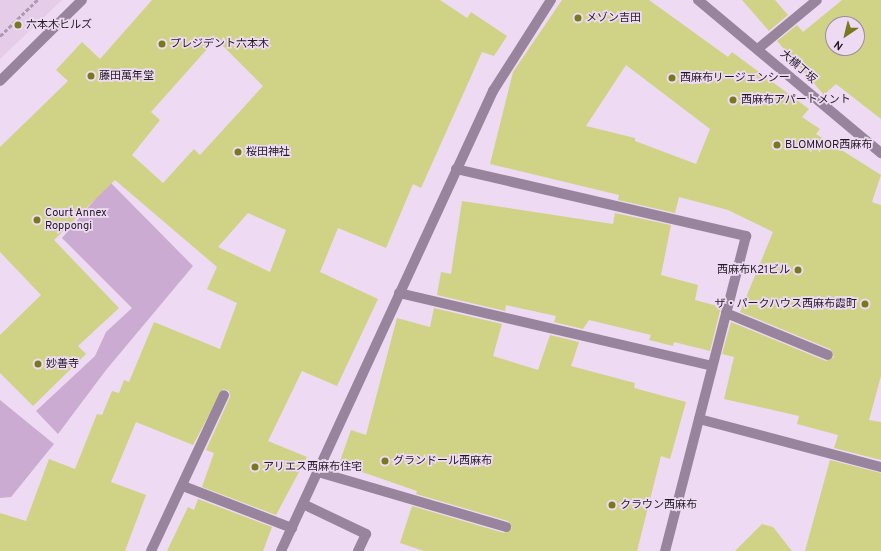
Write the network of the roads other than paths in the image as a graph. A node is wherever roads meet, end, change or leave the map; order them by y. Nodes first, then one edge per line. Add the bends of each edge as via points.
1 (82, 0) edge
2 (551, 0) edge
3 (698, 0) edge
4 (817, 0) edge
5 (759, 48) junction
6 (0, 81) edge
7 (881, 152) edge
8 (456, 169) junction
9 (399, 293) junction
10 (726, 313) junction
11 (828, 354) dead end
12 (712, 366) junction
13 (224, 395) dead end
14 (699, 419) junction
15 (881, 467) edge
16 (318, 472) junction
17 (183, 486) junction
18 (303, 504) junction
19 (506, 527) dead end
20 (292, 528) junction
21 (151, 551) edge
22 (281, 551) edge
23 (358, 551) edge
24 (665, 551) edge

1 - 6 street
2 - 8 street via 493,91
3 - 5 street, 大横丁坂
4 - 5 street
5 - 7 street, 大横丁坂
8 - 9 street
8 - 10 street via 746,236
9 - 12 street
9 - 16 street
10 - 11 street
10 - 12 street
12 - 14 street
13 - 17 street
14 - 15 street
14 - 24 street
16 - 18 street
16 - 19 street
17 - 20 street
17 - 21 street
18 - 20 street
18 - 23 street via 366,534
20 - 22 street

